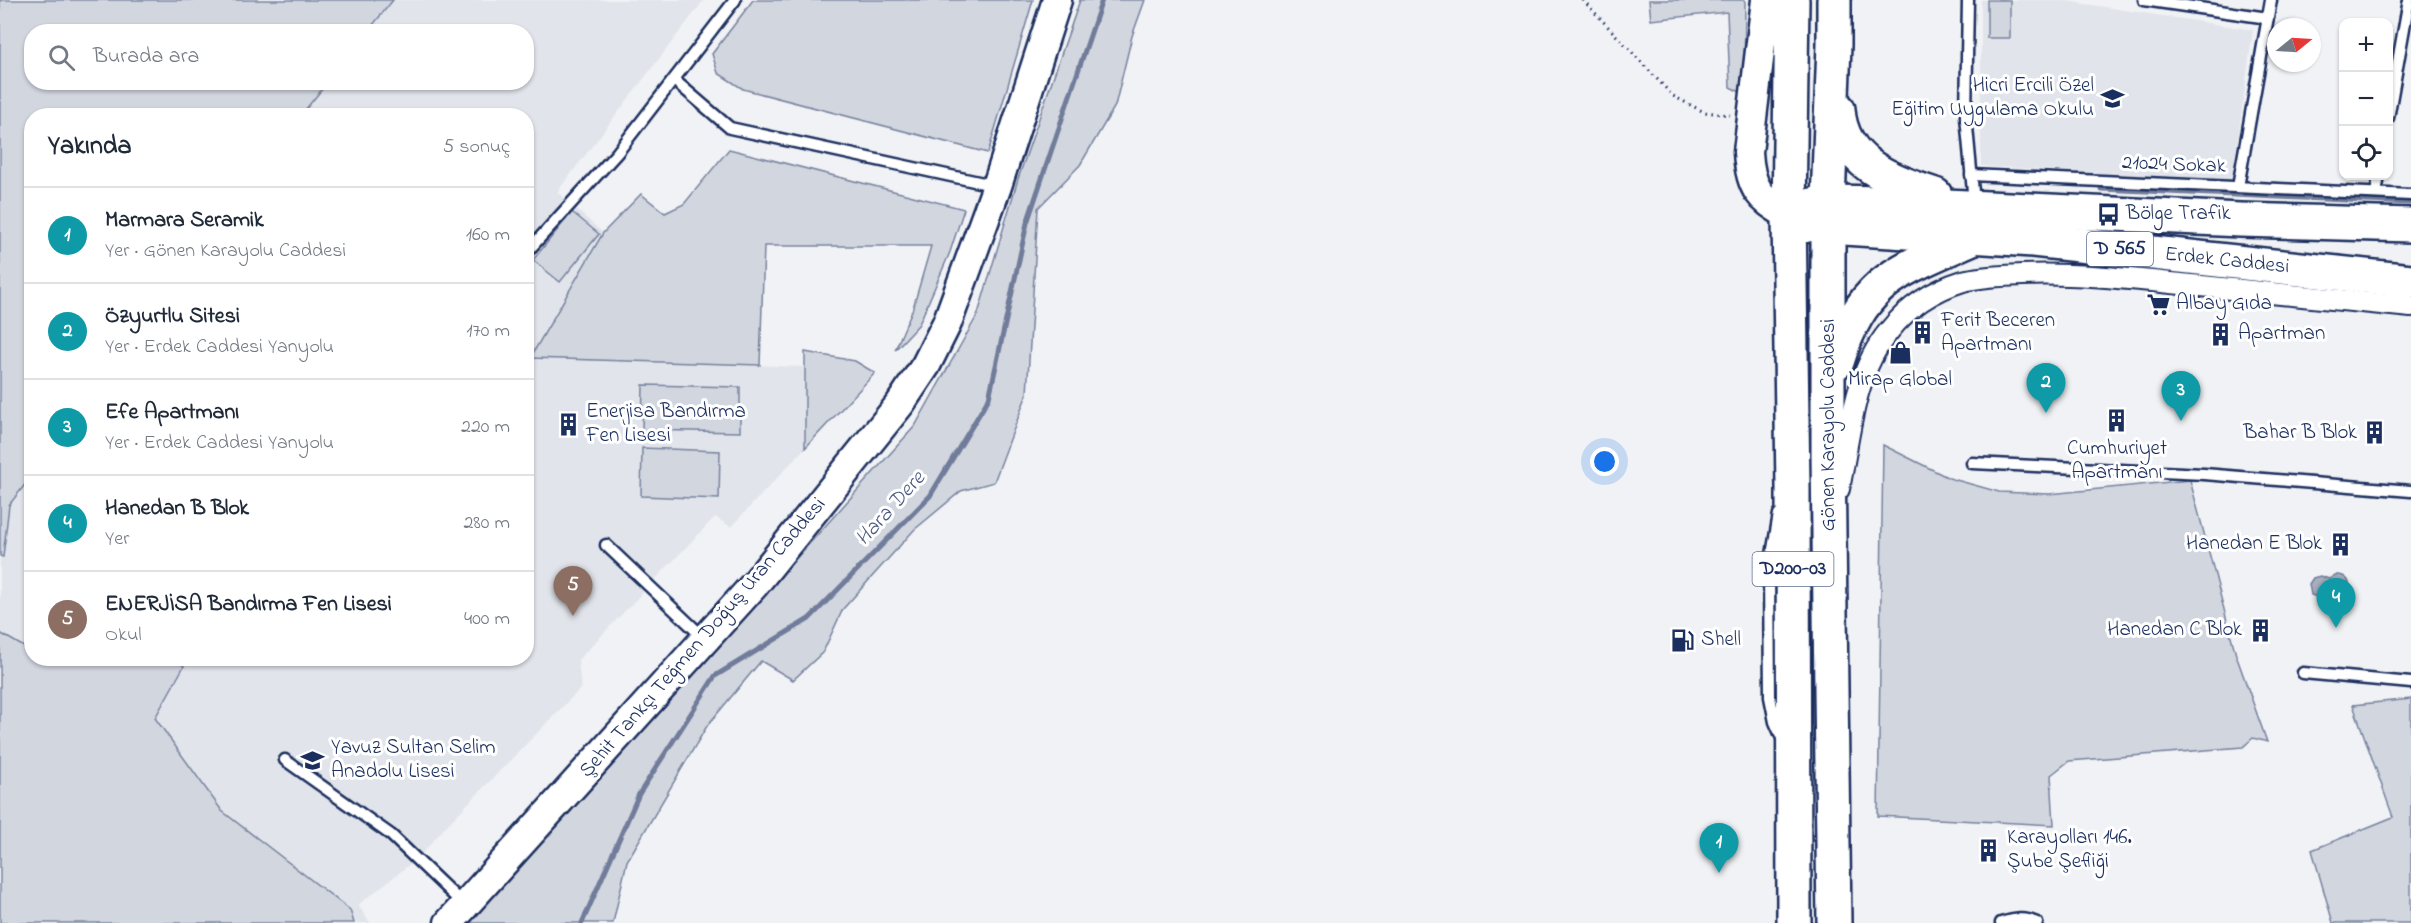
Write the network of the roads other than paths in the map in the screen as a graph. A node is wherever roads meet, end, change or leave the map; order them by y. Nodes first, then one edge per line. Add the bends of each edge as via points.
1 (735, 0) edge
2 (1058, 0) edge
3 (1766, 0) edge
4 (1792, 0) edge
5 (1834, 0) edge
6 (1968, 0) edge
7 (2144, 0) edge
8 (2271, 0) edge
9 (2409, 0) edge
10 (2268, 18) joint
11 (2267, 24) edge
12 (1834, 45) junction
13 (674, 80) junction
14 (2393, 90) edge
15 (2378, 180) edge
16 (997, 186) junction
17 (2238, 187) junction
18 (2376, 193) junction
19 (2411, 195) edge
20 (1973, 206) junction
21 (1789, 215) junction
22 (1828, 215) junction
23 (2411, 225) edge
24 (534, 244) edge
25 (2411, 281) edge
26 (2411, 307) edge
27 (1829, 405) junction
28 (1828, 455) junction
29 (1972, 463) dead end
30 (2411, 491) edge
31 (1829, 542) junction
32 (606, 545) dead end
33 (705, 640) junction
34 (2303, 672) dead end
35 (2411, 683) edge
36 (285, 760) dead end
37 (457, 915) edge
38 (1840, 918) edge
39 (1794, 923) edge
40 (2001, 923) edge
41 (2037, 923) edge

1 - 13 lane
2 - 16 street, Şehit Tankçı Teğmen Doğuş Uran Caddesi
3 - 21 street via 1749,172 1764,200
4 - 21 highway, Gönen Karayolu Caddesi / D200-03
5 - 12 highway, Gönen Karayolu Caddesi / D200-03
6 - 20 lane via 1966,116
7 - 10 lane
8 - 10 lane
9 - 14 lane
11 - 17 lane
12 - 20 highway via 1839,123 1847,144 1893,181
12 - 22 highway, Gönen Karayolu Caddesi / D200-03
13 - 16 lane via 730,128
13 - 24 lane via 617,153
15 - 18 lane
16 - 33 street, Şehit Tankçı Teğmen Doğuş Uran Caddesi via 947,323 926,365 879,431
17 - 18 lane, 21024 Sokak
17 - 20 lane, 21024 Sokak
18 - 19 lane, 21024 Sokak
20 - 22 highway, Erdek Caddesi / D 565
20 - 23 highway, Erdek Caddesi / D 565
20 - 25 highway, Erdek Caddesi / D 565 via 2114,248
20 - 27 highway via 1874,292 1856,315 1835,367
21 - 22 highway, D 565 via 1807,224
21 - 28 street via 1815,240 1820,261
21 - 39 highway, Gönen Karayolu Caddesi / D200-03
22 - 27 highway, Gönen Karayolu Caddesi / D200-03
26 - 31 street via 2064,273 1982,277 1945,287 1899,319 1869,362 1858,395
27 - 28 highway, Gönen Karayolu Caddesi / D200-03
28 - 31 highway, Gönen Karayolu Caddesi / D200-03
29 - 30 lane via 2204,474
31 - 38 highway, Gönen Karayolu Caddesi / D200-03 via 1834,875
32 - 33 lane
33 - 37 street, Şehit Tankçı Teğmen Doğuş Uran Caddesi
34 - 35 lane
36 - 37 lane via 391,835
40 - 41 lane via 2015,919

